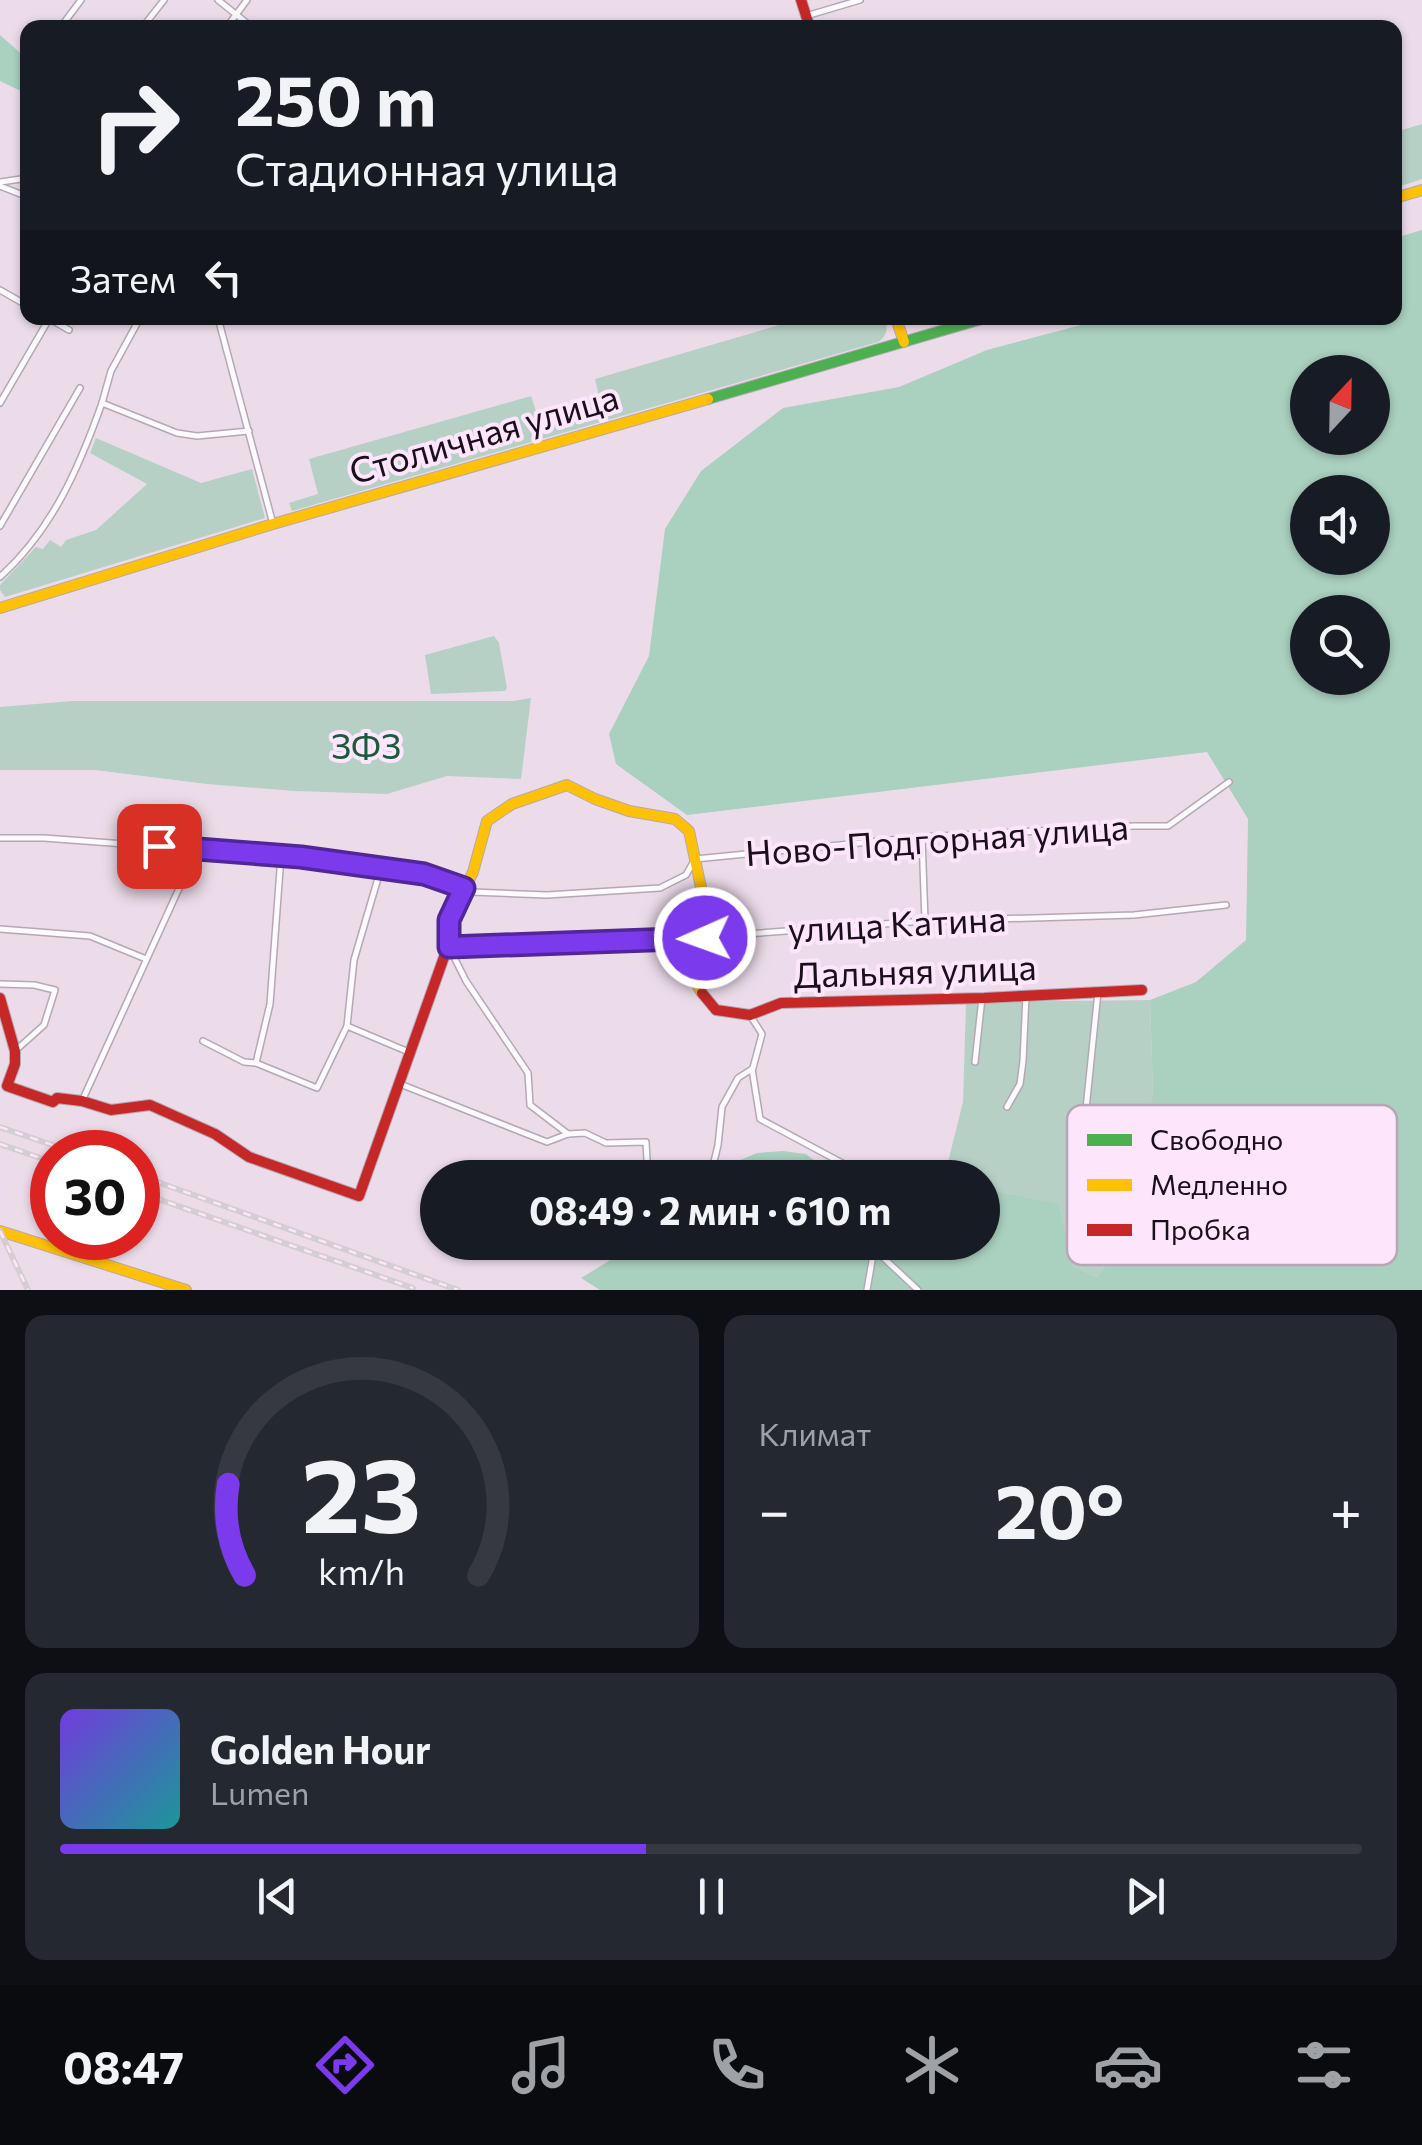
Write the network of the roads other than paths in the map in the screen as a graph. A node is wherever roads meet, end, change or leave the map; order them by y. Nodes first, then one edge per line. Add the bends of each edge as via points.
1 (164, 0) edge
2 (218, 0) edge
3 (247, 0) edge
4 (860, 0) edge
5 (237, 14) junction
6 (148, 20) edge
7 (232, 20) edge
8 (244, 20) edge
9 (813, 20) edge
10 (44, 325) edge
11 (60, 325) edge
12 (136, 325) edge
13 (220, 325) edge
14 (898, 325) edge
15 (961, 325) edge
16 (68, 330) dead end
17 (904, 342) junction
18 (80, 388) dead end
19 (0, 403) edge
20 (102, 404) junction
21 (249, 432) junction
22 (273, 524) junction
23 (0, 526) edge
24 (0, 577) edge
25 (0, 608) edge
26 (1229, 782) dead end
27 (922, 837) junction
28 (0, 838) edge
29 (197, 850) junction
30 (280, 856) junction
31 (695, 859) junction
32 (382, 868) junction
33 (464, 888) junction
34 (1226, 905) dead end
35 (925, 921) junction
36 (0, 929) edge
37 (705, 938) junction
38 (449, 947) junction
39 (146, 958) junction
40 (0, 984) edge
41 (1142, 990) dead end
42 (1098, 992) junction
43 (1026, 996) junction
44 (0, 998) edge
45 (982, 998) junction
46 (750, 1015) junction
47 (347, 1026) junction
48 (203, 1041) dead end
49 (16, 1051) junction
50 (411, 1053) junction
51 (975, 1062) dead end
52 (256, 1064) junction
53 (752, 1069) junction
54 (400, 1084) junction
55 (82, 1101) junction
56 (1086, 1105) edge
57 (1007, 1107) dead end
58 (568, 1134) junction
59 (647, 1160) edge
60 (714, 1160) edge
61 (837, 1160) edge
62 (0, 1231) edge
63 (870, 1260) edge
64 (887, 1260) edge
65 (186, 1290) edge
66 (867, 1290) edge
67 (918, 1290) edge

1 - 6 street
2 - 5 street
3 - 5 street
4 - 9 street
5 - 7 street
5 - 8 street
10 - 19 street
11 - 16 street
12 - 20 street
13 - 21 street
14 - 17 street
15 - 17 street, Столичная улица
17 - 22 street, Столичная улица
18 - 23 street
20 - 21 street via 177,433
20 - 24 street via 47,524
21 - 22 street
22 - 25 street, Столичная улица
26 - 27 street, Ново-Подгорная улица via 1168,826
27 - 31 street, Ново-Подгорная улица
27 - 35 street
28 - 29 street, Ново-Подгорная улица
29 - 30 street, Ново-Подгорная улица
29 - 39 street
30 - 32 street, Ново-Подгорная улица
30 - 52 street via 270,1004
31 - 33 street, Ново-Подгорная улица via 686,875 660,888 547,895
31 - 33 street, Дальняя улица via 690,831 674,820 629,811 567,785 512,804 487,821
31 - 37 street, Дальняя улица
32 - 33 street, Ново-Подгорная улица
32 - 47 street via 354,960
33 - 38 street via 449,920
34 - 35 street, улица Катина via 1134,915
35 - 37 street, улица Катина
36 - 39 street via 90,936
37 - 38 street, улица Катина
37 - 46 street, Дальняя улица via 692,978 716,1010
38 - 50 street
38 - 58 street via 528,1073 530,1105
39 - 55 street
40 - 49 street via 55,990 44,1024
41 - 42 street, Дальняя улица
42 - 43 street, Дальняя улица
42 - 56 street
43 - 45 street, Дальняя улица
43 - 57 street via 1024,1061
44 - 49 street
45 - 46 street, Дальняя улица via 781,1003
45 - 51 street
46 - 53 street via 762,1034
47 - 50 street
47 - 52 street via 317,1088
48 - 52 street
49 - 55 street via 7,1086 52,1102
50 - 54 street
53 - 60 street via 738,1078 722,1107
53 - 61 street via 760,1119
54 - 55 street via 359,1196 249,1157 150,1105 111,1110
54 - 58 street via 547,1142
58 - 59 street via 586,1133 606,1143 646,1142
62 - 65 street
63 - 66 street
64 - 67 street

